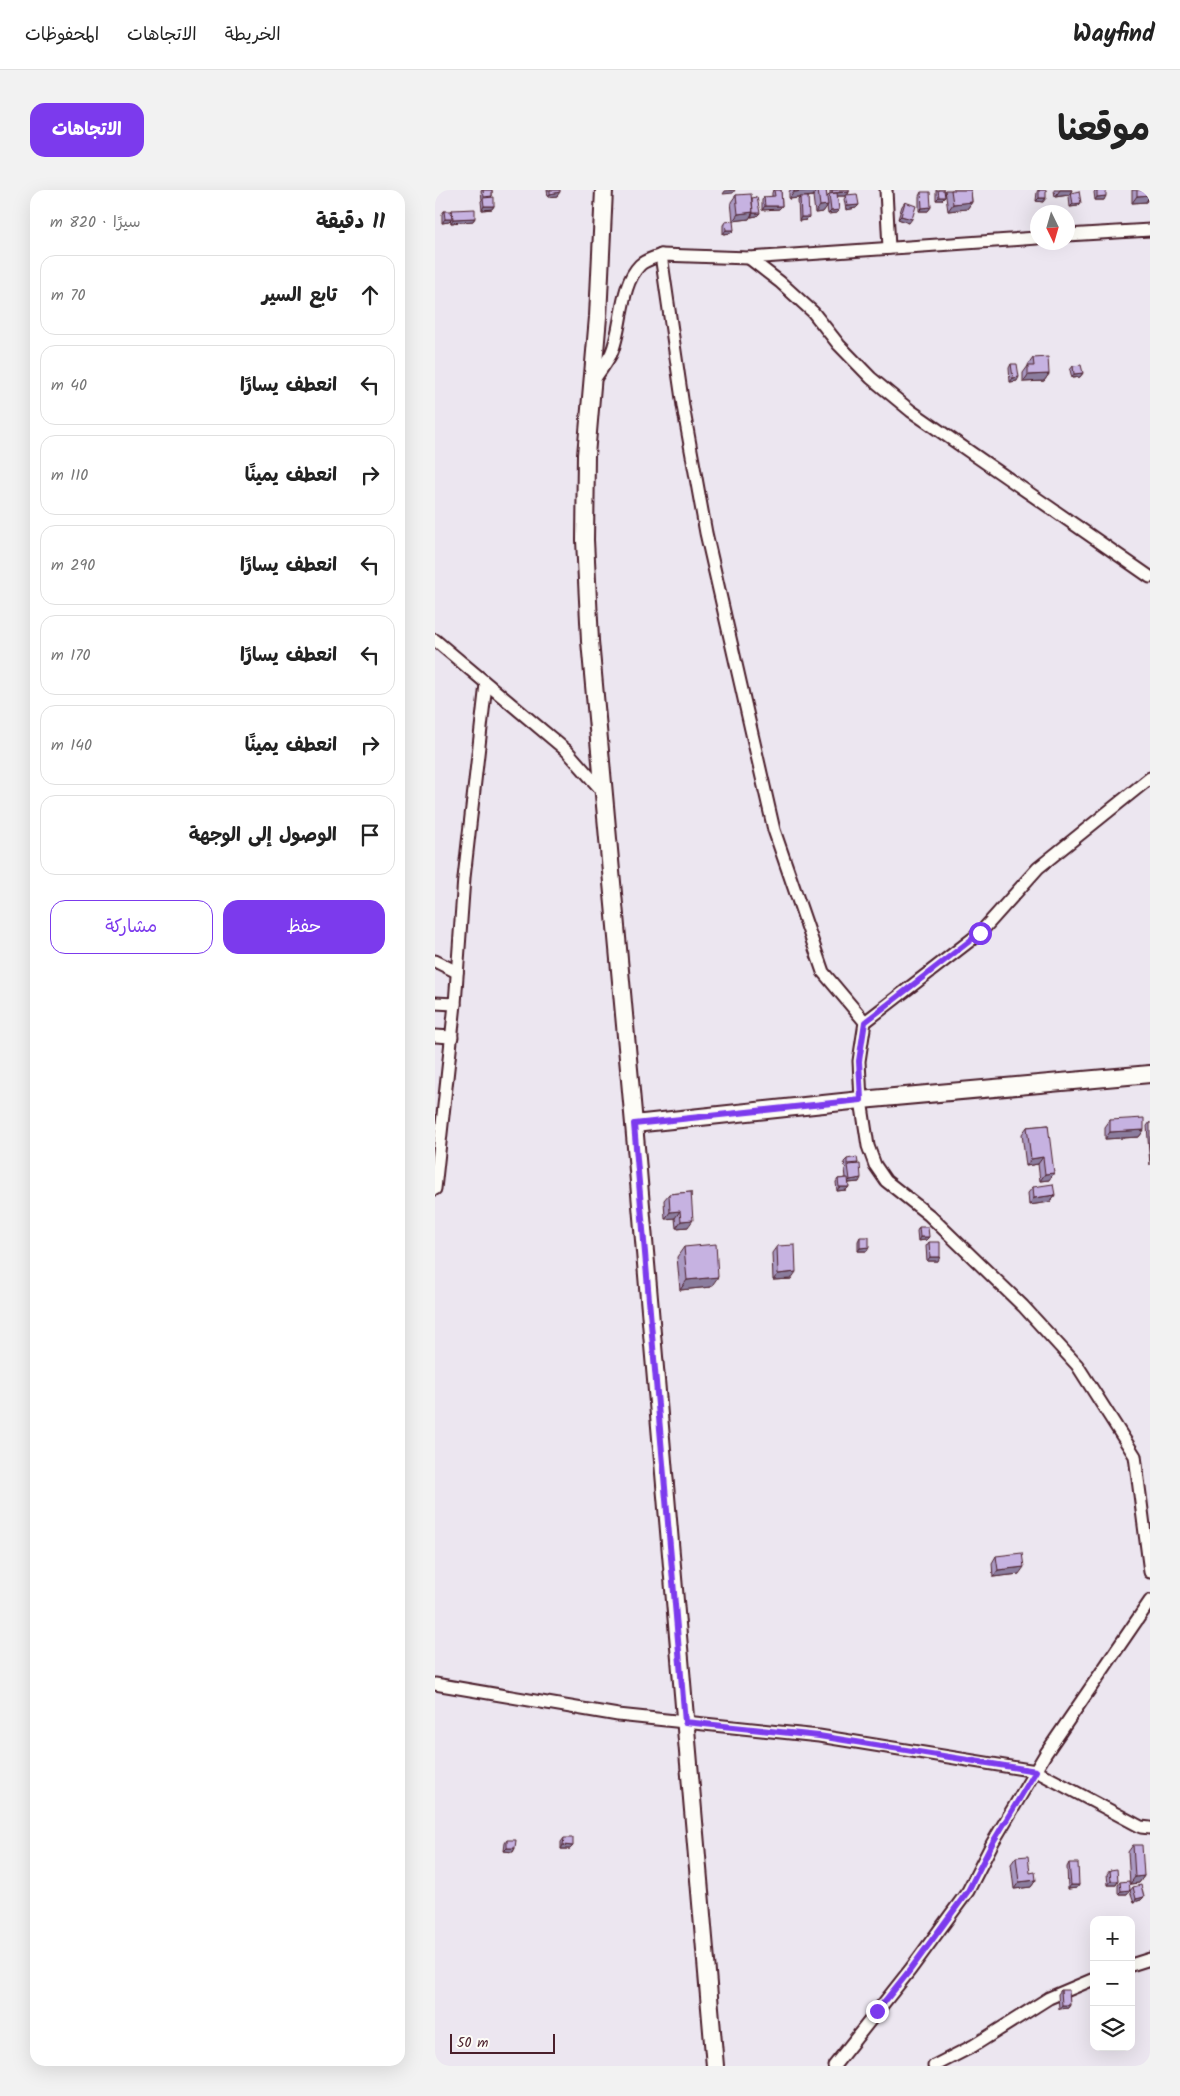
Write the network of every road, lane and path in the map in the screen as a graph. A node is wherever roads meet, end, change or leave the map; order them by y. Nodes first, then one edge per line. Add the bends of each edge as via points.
1 (604, 190) edge
2 (886, 190) edge
3 (1150, 230) edge
4 (1075, 235) edge
5 (1030, 238) edge
6 (889, 248) junction
7 (661, 255) junction
8 (749, 258) junction
9 (593, 382) junction
10 (1150, 576) edge
11 (435, 640) edge
12 (486, 684) junction
13 (1150, 778) edge
14 (604, 793) junction
15 (435, 962) edge
16 (457, 972) junction
17 (435, 1003) edge
18 (455, 1004) junction
19 (865, 1022) junction
20 (435, 1036) edge
21 (452, 1037) junction
22 (1150, 1074) edge
23 (441, 1086) edge
24 (861, 1100) junction
25 (634, 1124) junction
26 (439, 1127) edge
27 (435, 1183) edge
28 (1150, 1572) edge
29 (1150, 1601) edge
30 (435, 1684) edge
31 (685, 1722) junction
32 (1036, 1771) junction
33 (1150, 1828) edge
34 (1150, 1959) edge
35 (1135, 1964) edge
36 (1090, 1981) edge
37 (715, 2066) edge
38 (835, 2066) edge
39 (933, 2066) edge

1 - 9 main road
2 - 6 street
3 - 4 street
5 - 6 street
6 - 8 street
7 - 8 street
7 - 9 street via 639,266 631,279 611,353
7 - 19 street via 706,533 774,830 823,972
8 - 10 street via 813,312 871,378 911,411
9 - 14 main road via 586,455 585,540 590,641
11 - 12 street
12 - 14 street via 567,751
12 - 16 street
13 - 19 street via 1038,868 980,933
14 - 25 main road
15 - 16 street
16 - 18 street
17 - 18 street
18 - 21 street
19 - 24 street via 859,1061
20 - 21 street
21 - 23 street
22 - 24 main road
23 - 26 street
24 - 25 main road
24 - 28 street via 868,1146 875,1165 887,1180 929,1215 1023,1306 1077,1365 1135,1456
25 - 31 main road
26 - 27 street
29 - 32 street
30 - 31 street via 618,1715
31 - 32 street via 819,1736
31 - 37 main road
32 - 33 street via 1141,1827
32 - 38 street via 968,1891
34 - 35 street
36 - 39 street via 1049,1998 973,2046

